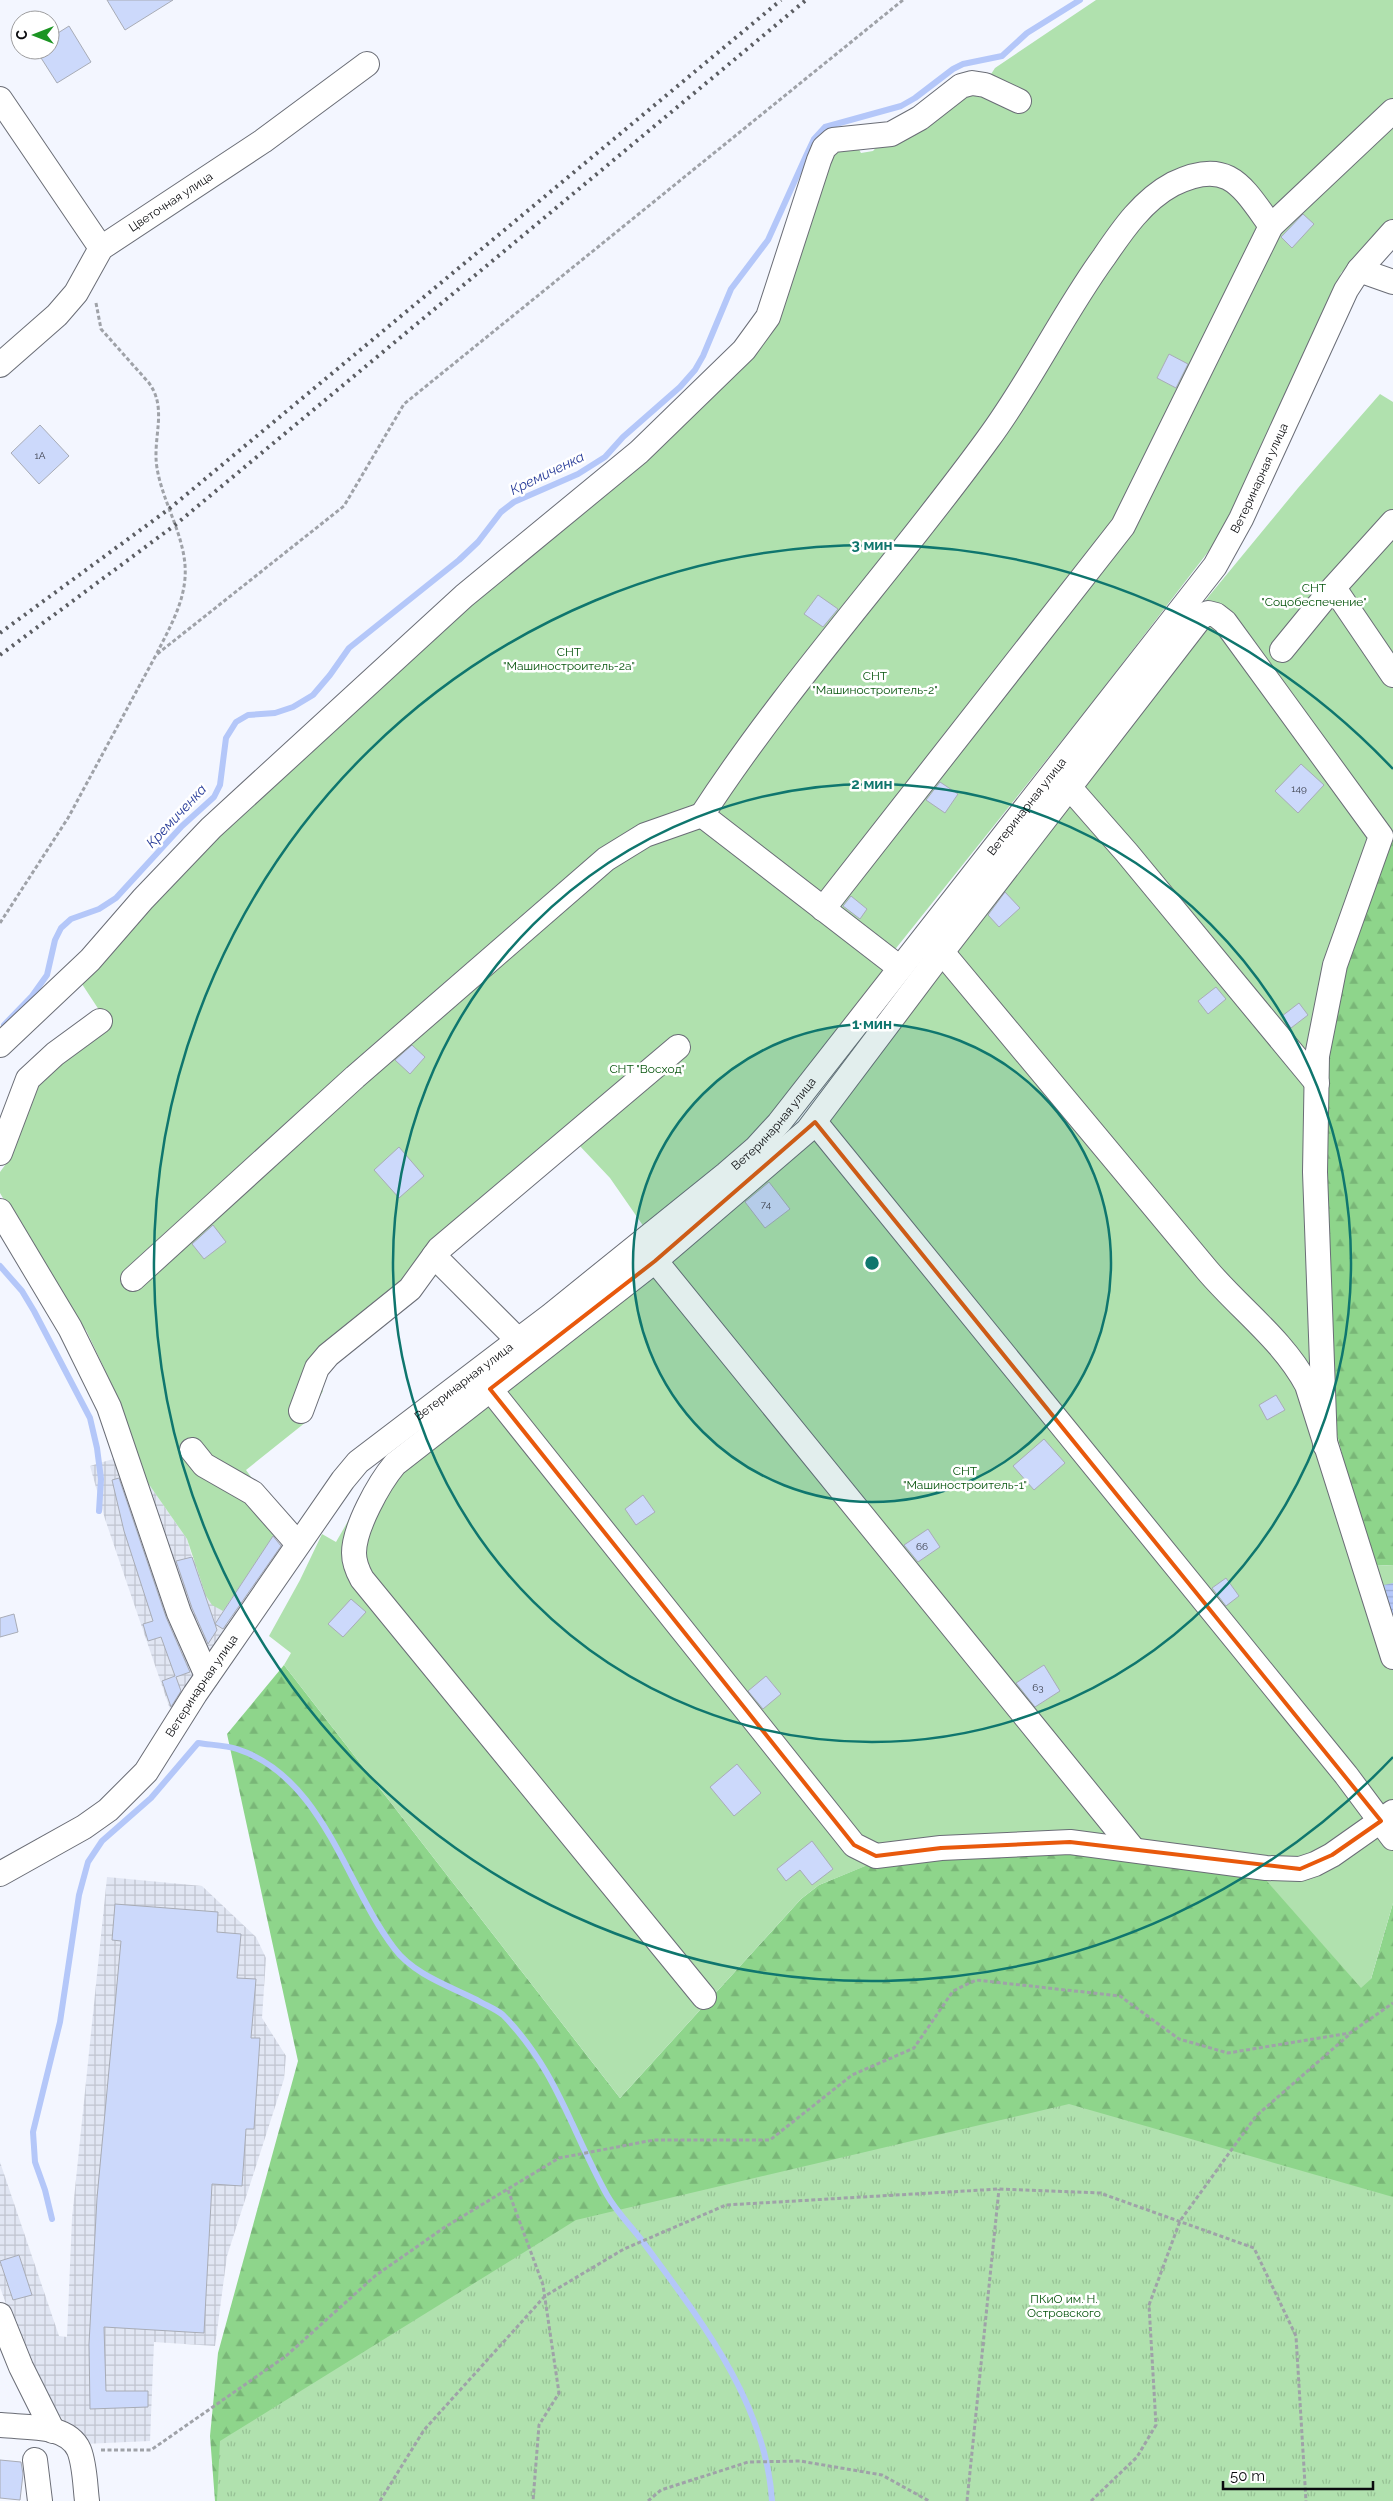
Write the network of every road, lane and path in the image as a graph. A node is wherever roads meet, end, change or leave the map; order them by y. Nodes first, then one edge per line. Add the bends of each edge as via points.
1 (904, 0) edge
2 (366, 64) dead end
3 (0, 98) edge
4 (1019, 101) dead end
5 (1393, 111) edge
6 (1272, 226) junction
7 (1393, 232) edge
8 (101, 248) junction
9 (1359, 270) junction
10 (1393, 282) edge
11 (96, 300) dead end
12 (0, 365) edge
13 (1393, 522) edge
14 (1334, 588) junction
15 (1282, 650) dead end
16 (156, 655) junction
17 (1393, 675) edge
18 (1070, 788) junction
19 (702, 815) junction
20 (824, 909) junction
21 (0, 923) edge
22 (942, 952) junction
23 (900, 968) junction
24 (100, 1021) dead end
25 (0, 1045) edge
26 (678, 1047) dead end
27 (1317, 1083) junction
28 (815, 1122) junction
29 (0, 1153) edge
30 (0, 1211) edge
31 (648, 1252) junction
32 (434, 1256) junction
33 (133, 1279) dead end
34 (518, 1340) junction
35 (490, 1389) junction
36 (301, 1411) dead end
37 (1325, 1445) junction
38 (192, 1450) dead end
39 (298, 1544) junction
40 (1393, 1657) edge
41 (207, 1676) junction
42 (1389, 1824) edge
43 (1134, 1850) junction
44 (0, 1874) edge
45 (704, 1997) dead end
46 (1393, 2004) edge
47 (1350, 2033) junction
48 (999, 2189) junction
49 (508, 2190) junction
50 (1180, 2221) junction
51 (545, 2296) junction
52 (0, 2315) edge
53 (0, 2425) edge
54 (53, 2430) junction
55 (79, 2450) junction
56 (35, 2460) dead end
57 (40, 2501) edge
58 (87, 2501) edge
59 (380, 2501) edge
60 (533, 2501) edge
61 (648, 2501) edge
62 (929, 2501) edge
63 (967, 2501) edge
64 (1091, 2501) edge
65 (1306, 2501) edge

1 - 16 path via 404,404 344,506
2 - 8 street, Цветочная улица via 263,141
3 - 8 street
4 - 25 street via 1000,90 972,83 961,86 920,118 892,134 833,140 824,148 768,317 744,350 639,452 464,596 211,828 90,960
5 - 6 street
6 - 19 street via 1236,180 1222,174 1205,174 1173,184 1127,223 1087,280 991,435 755,737
6 - 20 street via 1123,526
7 - 9 street, Ветеринарная улица
8 - 12 street, Цветочная улица via 76,293 57,315
9 - 10 street
9 - 23 street, Ветеринарная улица via 1346,290 1241,519 1215,566
11 - 16 path via 101,329 149,383 159,403 157,469 184,554 185,576 178,610
13 - 14 street
14 - 15 street
14 - 17 street
16 - 21 path via 68,818
18 - 22 street
18 - 27 street
18 - 27 street via 1201,617 1208,613 1225,622 1381,836 1335,964 1318,1056
19 - 20 street
19 - 33 street via 645,834 606,859 355,1077
20 - 23 street
22 - 28 street
22 - 37 street via 1206,1270 1285,1350 1307,1385
23 - 31 street, Ветеринарная улица via 779,1123
24 - 29 street via 55,1054 28,1079
26 - 32 street
27 - 37 street via 1316,1172
28 - 31 street
28 - 42 street
30 - 41 street via 70,1328 105,1398 179,1613
31 - 34 street, Ветеринарная улица
31 - 35 street
31 - 43 street
32 - 34 street
32 - 36 street via 410,1290 328,1355 317,1368
34 - 39 street, Ветеринарная улица via 358,1462
35 - 43 street via 854,1845 876,1856 941,1848 1070,1842
35 - 45 street via 407,1453 386,1474 356,1539 356,1566 362,1579
37 - 40 street
38 - 39 street via 204,1465 253,1493
39 - 41 street, Ветеринарная улица
41 - 44 street, Ветеринарная улица via 162,1749 127,1793 84,1827
42 - 43 street via 1316,1864 1300,1869 1266,1868
46 - 47 path
47 - 49 path via 1228,2053 1179,2039 1120,1996 976,1980 953,1991 914,2048 852,2075 770,2140 654,2140 559,2158
47 - 50 path via 1256,2116
48 - 50 path via 1100,2193
48 - 51 path via 726,2205 624,2249
48 - 63 path
49 - 51 path
49 - 55 path via 374,2276 286,2356 151,2450
50 - 64 path via 1149,2305 1156,2425 1137,2457
50 - 65 path via 1254,2248 1296,2336
51 - 59 path via 424,2430
51 - 60 path via 559,2393 539,2425
52 - 54 street
53 - 54 street
54 - 55 street via 72,2439
55 - 58 street
56 - 57 street
61 - 62 path via 661,2490 748,2462 800,2461 882,2475

